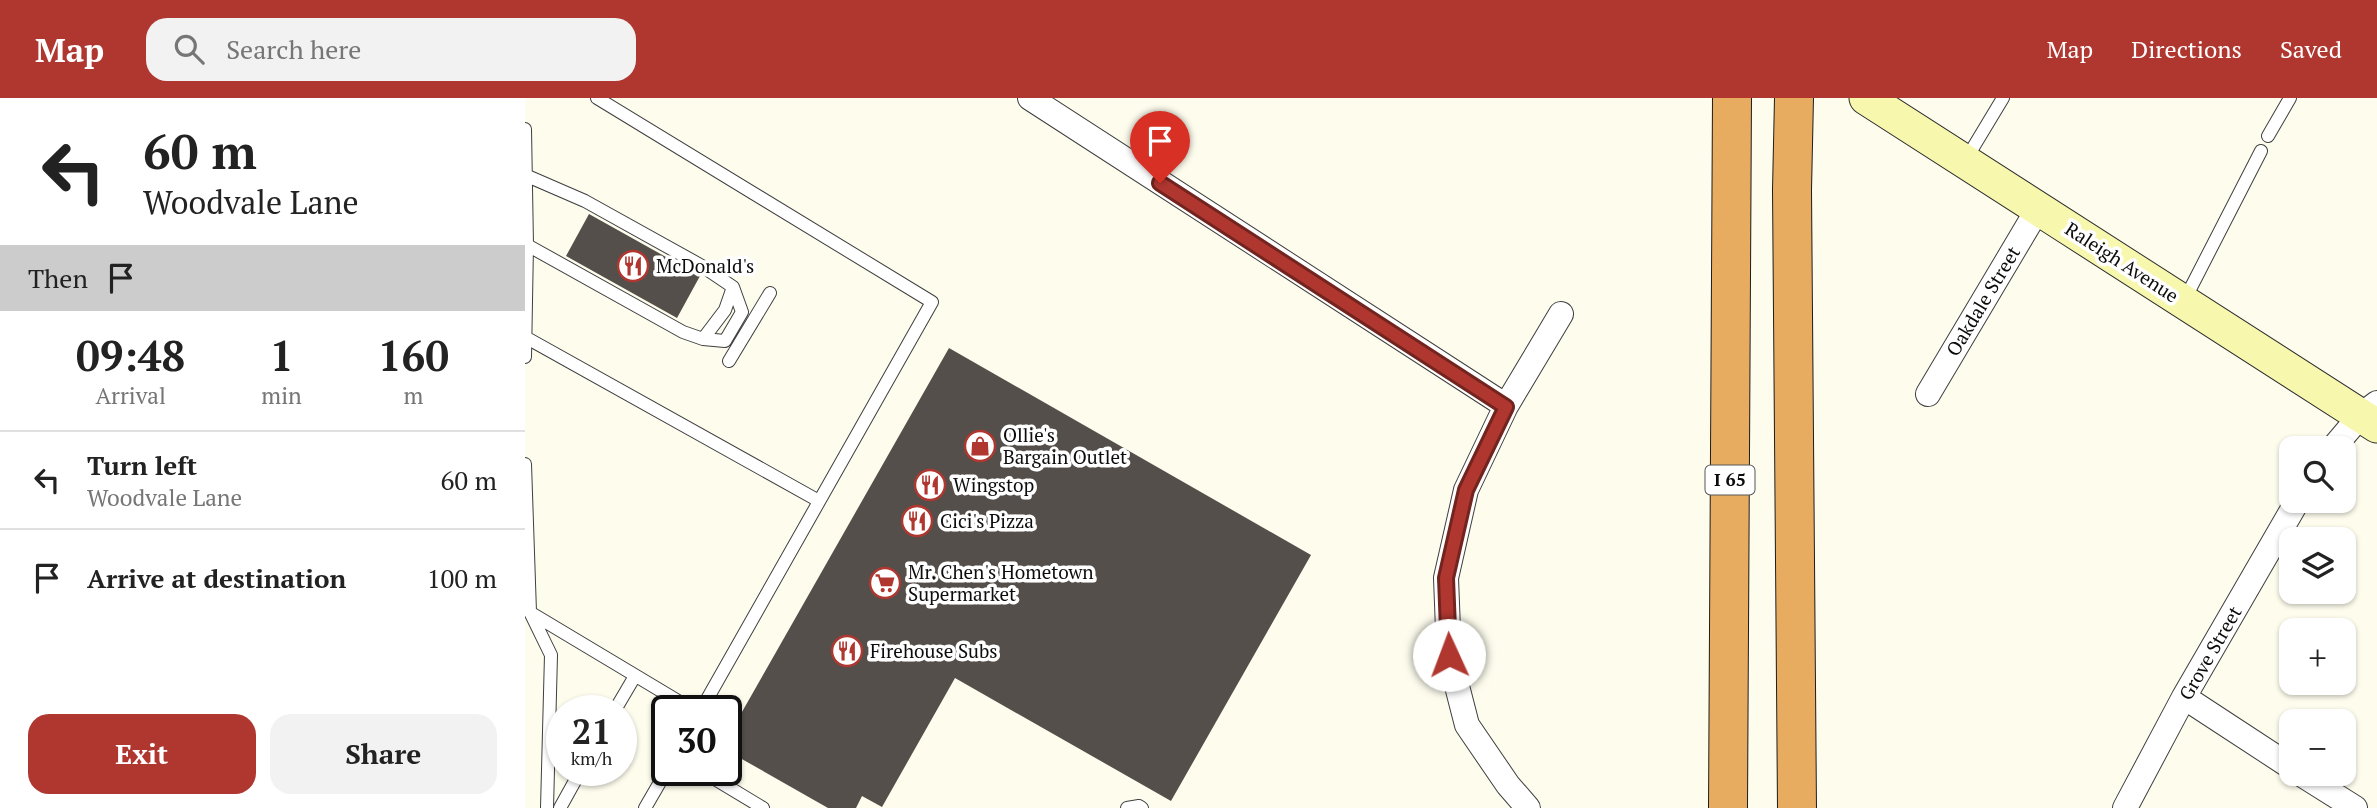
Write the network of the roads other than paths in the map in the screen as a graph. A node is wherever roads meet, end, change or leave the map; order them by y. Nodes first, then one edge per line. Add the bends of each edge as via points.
1 (597, 98) edge
2 (1030, 98) edge
3 (1732, 98) edge
4 (1794, 98) edge
5 (1866, 98) edge
6 (2003, 98) edge
7 (2290, 98) edge
8 (525, 129) edge
9 (2268, 136) dead end
10 (2261, 150) dead end
11 (1965, 162) junction
12 (525, 175) edge
13 (2038, 209) junction
14 (527, 245) junction
15 (733, 287) junction
16 (770, 293) dead end
17 (2184, 302) junction
18 (1561, 314) dead end
19 (525, 337) edge
20 (703, 340) junction
21 (525, 358) edge
22 (729, 361) dead end
23 (1928, 394) dead end
24 (1506, 407) junction
25 (2372, 415) edge
26 (2347, 436) edge
27 (525, 464) edge
28 (819, 501) junction
29 (2290, 513) edge
30 (528, 612) edge
31 (635, 676) junction
32 (624, 695) edge
33 (667, 695) edge
34 (709, 695) edge
35 (2184, 697) junction
36 (2279, 759) edge
37 (573, 786) edge
38 (658, 786) edge
39 (727, 786) edge
40 (2320, 786) edge
41 (547, 808) edge
42 (560, 808) edge
43 (645, 808) edge
44 (763, 808) edge
45 (1128, 808) edge
46 (1142, 808) edge
47 (1528, 808) edge
48 (1728, 808) edge
49 (1797, 808) edge
50 (2125, 808) edge
51 (2354, 808) edge

1 - 28 lane via 932,302
2 - 24 street
3 - 48 highway, I 65
4 - 49 highway
5 - 11 street, Raleigh Avenue
6 - 11 lane
7 - 9 lane
8 - 12 lane
10 - 17 lane
11 - 13 street, Raleigh Avenue
12 - 14 lane
12 - 15 lane via 585,201
13 - 17 street, Raleigh Avenue
13 - 23 street, Oakdale Street
14 - 19 lane
14 - 20 lane
15 - 20 lane via 725,310
15 - 20 lane via 742,312 725,341
16 - 22 lane
17 - 25 street, Raleigh Avenue
18 - 24 street
19 - 21 lane
19 - 28 lane
24 - 47 street via 1466,490 1446,578 1449,655 1467,725
25 - 26 street
27 - 30 lane
28 - 34 lane
29 - 35 street, Grove Street
30 - 31 lane
30 - 41 lane via 551,655
31 - 32 lane
31 - 33 lane
35 - 36 street
35 - 50 street, Grove Street
37 - 42 lane
38 - 43 lane
39 - 44 lane
40 - 51 street
45 - 46 lane

